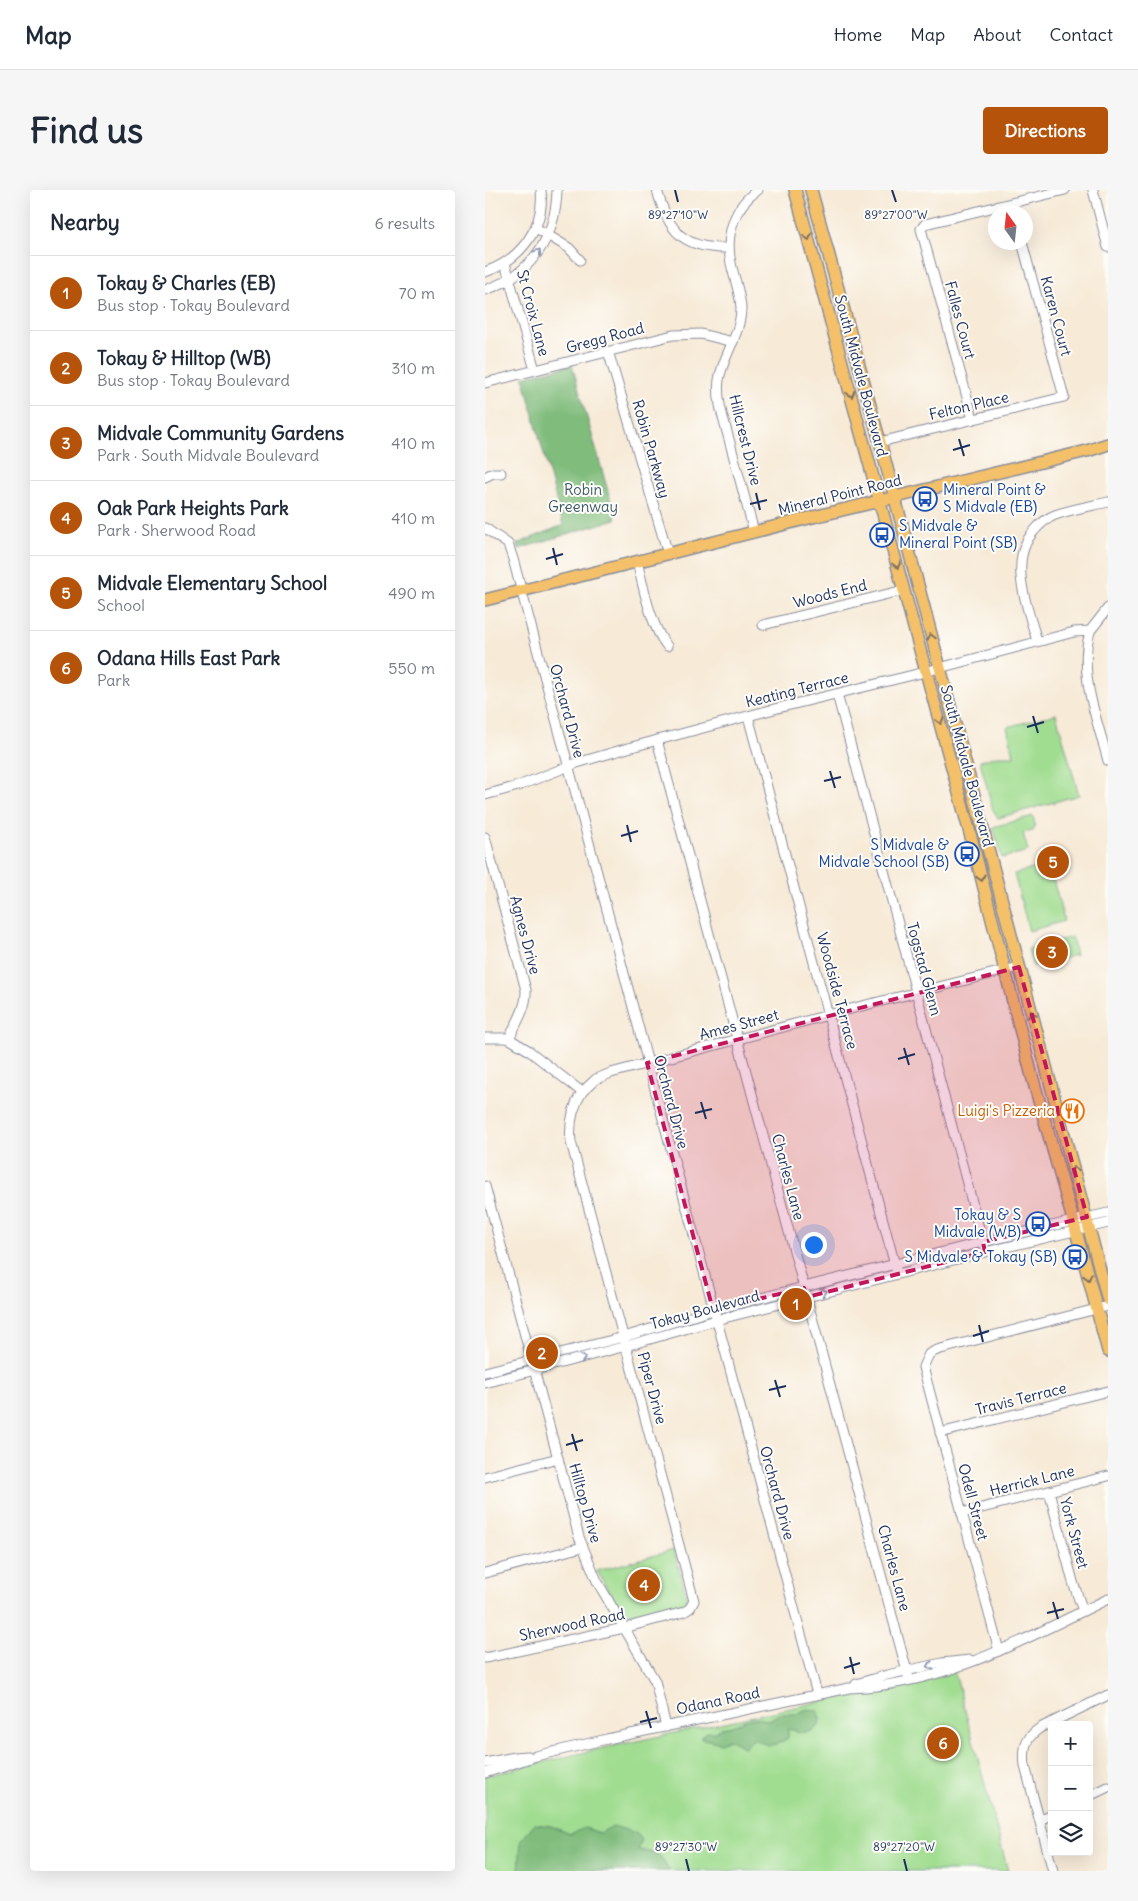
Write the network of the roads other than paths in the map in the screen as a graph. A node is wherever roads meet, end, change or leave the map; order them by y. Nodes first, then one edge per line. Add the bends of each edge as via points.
1 (541, 190) edge
2 (557, 190) edge
3 (657, 190) edge
4 (758, 190) edge
5 (795, 190) edge
6 (811, 190) edge
7 (1065, 190) edge
8 (1093, 190) edge
9 (1012, 203) joint
10 (536, 228) junction
11 (548, 235) junction
12 (1108, 247) edge
13 (729, 248) junction
14 (1024, 250) edge
15 (580, 260) dead end
16 (505, 263) junction
17 (485, 272) edge
18 (510, 279) junction
19 (485, 290) edge
20 (733, 342) junction
21 (608, 351) junction
22 (535, 370) junction
23 (485, 383) edge
24 (1064, 397) joint
25 (973, 419) junction
26 (880, 442) junction
27 (1108, 446) edge
28 (501, 473) dead end
29 (485, 477) edge
30 (894, 497) junction
31 (879, 501) junction
32 (1108, 502) edge
33 (485, 528) edge
34 (754, 532) junction
35 (668, 554) junction
36 (637, 562) junction
37 (904, 590) junction
38 (520, 591) junction
39 (485, 600) edge
40 (1108, 608) edge
41 (763, 625) dead end
42 (1090, 631) junction
43 (1037, 641) junction
44 (667, 646) dead end
45 (940, 668) junction
46 (926, 671) junction
47 (837, 694) junction
48 (748, 716) junction
49 (657, 740) junction
50 (1108, 760) edge
51 (567, 766) junction
52 (485, 795) edge
53 (485, 837) edge
54 (1019, 967) junction
55 (1006, 970) junction
56 (916, 993) junction
57 (829, 1015) junction
58 (485, 1038) edge
59 (509, 1039) junction
60 (737, 1039) junction
61 (647, 1063) junction
62 (1032, 1076) junction
63 (582, 1092) junction
64 (1061, 1128) junction
65 (485, 1186) edge
66 (1108, 1213) edge
67 (1088, 1222) junction
68 (1108, 1223) edge
69 (1074, 1225) junction
70 (983, 1242) junction
71 (985, 1252) junction
72 (896, 1269) junction
73 (804, 1288) junction
74 (807, 1297) junction
75 (1108, 1300) edge
76 (1102, 1307) edge
77 (713, 1310) junction
78 (716, 1320) junction
79 (624, 1337) junction
80 (626, 1346) junction
81 (1108, 1351) edge
82 (532, 1360) junction
83 (535, 1370) junction
84 (485, 1372) edge
85 (485, 1383) edge
86 (1108, 1391) edge
87 (940, 1434) junction
88 (558, 1458) junction
89 (1108, 1476) edge
90 (485, 1477) edge
91 (1049, 1491) junction
92 (962, 1513) junction
93 (582, 1546) junction
94 (485, 1573) edge
95 (1108, 1599) edge
96 (692, 1605) joint
97 (1083, 1611) junction
98 (624, 1628) junction
99 (999, 1651) junction
100 (485, 1658) edge
101 (908, 1675) junction
102 (817, 1694) junction
103 (1108, 1695) edge
104 (666, 1727) junction
105 (535, 1756) junction
106 (485, 1763) edge
107 (485, 1773) edge
108 (1108, 1787) edge
109 (1093, 1794) edge
110 (1048, 1816) edge
111 (1040, 1820) junction
112 (1053, 1871) edge

1 - 10 street
2 - 11 street
3 - 13 street via 666,218 676,232 701,246
4 - 13 street, Hillcrest Drive via 745,201 734,218
5 -> 31 main road, South Midvale Boulevard
6 - 26 main road, South Midvale Boulevard
7 - 9 street
8 - 12 street
9 - 25 street, Falles Court via 925,224 921,229
10 - 11 street
10 - 16 street via 515,256
11 - 15 street via 569,248
18 -> 11 street via 531,262
13 - 20 street, Hillcrest Drive via 741,308
14 - 24 street, Karen Court
16 - 17 street
16 - 18 street, St Croix Lane
18 - 19 street
18 - 22 street, St Croix Lane
20 - 21 street, Gregg Road via 701,334 682,334
20 - 34 street, Hillcrest Drive via 719,379 718,397
21 - 22 street, Gregg Road
21 - 35 street, Robin Parkway
22 - 23 street, Gregg Road
24 - 25 street, Felton Place
25 - 26 street, Felton Place
26 - 30 main road, South Midvale Boulevard
27 - 30 main road, Mineral Point Road
28 - 29 street
30 - 31 main road, Mineral Point Road
45 -> 30 main road, South Midvale Boulevard
31 - 34 main road, Mineral Point Road
31 -> 37 main road, South Midvale Boulevard
32 - 43 street via 1054,515 1041,522 1022,548 1022,580
33 - 38 street, Orchard Drive via 508,544
34 - 35 main road, Mineral Point Road
35 - 36 main road, Mineral Point Road
36 - 38 main road, Mineral Point Road
36 - 44 street via 661,639
37 - 41 street, Woods End
37 - 46 main road, South Midvale Boulevard
38 - 39 main road, Mineral Point Road
38 - 51 street, Orchard Drive
40 - 42 street
42 - 43 street, Keating Terrace
42 - 50 street via 1086,678
43 - 45 street, Keating Terrace
45 - 46 street, Keating Terrace
45 - 54 main road, South Midvale Boulevard
46 - 47 street, Keating Terrace
46 -> 55 main road, South Midvale Boulevard
47 - 48 street, Keating Terrace
47 - 56 street, Togstad Glenn
48 - 49 street, Keating Terrace
48 - 57 street, Woodside Terrace
49 - 51 street, Keating Terrace
49 - 60 street, Charles Lane
51 - 52 street, Keating Terrace via 518,786
51 - 61 street, Orchard Drive
53 - 59 street, Agnes Drive via 526,990 523,1011
54 - 55 street, Ames Street
64 -> 54 main road, South Midvale Boulevard
55 - 56 street, Ames Street
55 - 62 main road, South Midvale Boulevard
56 - 57 street, Ames Street
56 - 70 street, Togstad Glenn
57 - 60 street, Ames Street
57 - 72 street, Woodside Terrace
58 - 59 street
59 - 63 street
60 - 61 street, Ames Street
60 - 73 street, Charles Lane
61 - 63 street, Ames Street via 605,1074
61 - 77 street, Orchard Drive
62 - 64 main road via 1054,1121
62 - 69 main road, South Midvale Boulevard
63 - 79 street, Piper Drive via 571,1117 571,1142
67 -> 64 main road, South Midvale Boulevard
65 - 82 street, Hilltop Drive
66 - 67 street, Tokay Boulevard
67 - 68 street, Tokay Boulevard
67 - 69 street, Tokay Boulevard
67 - 75 main road, South Midvale Boulevard
69 - 70 street, Tokay Boulevard
69 - 71 street, Tokay Boulevard
69 -> 76 main road, South Midvale Boulevard
70 - 71 street, Togstad Glenn
70 - 72 street, Tokay Boulevard
71 - 72 street, Tokay Boulevard
72 - 73 street, Tokay Boulevard
74 -> 72 street, Tokay Boulevard
73 - 74 street, Charles Lane
73 - 77 street, Tokay Boulevard
74 - 78 street, Tokay Boulevard
74 - 101 street, Charles Lane
76 - 81 main road, South Midvale Boulevard
76 - 87 street, Odell Street via 929,1354 923,1367
77 - 78 street, Orchard Drive
77 - 79 street, Tokay Boulevard
78 - 80 street, Tokay Boulevard
78 - 102 street, Orchard Drive
79 - 80 street, Piper Drive
79 - 82 street, Tokay Boulevard
83 -> 80 street, Tokay Boulevard
80 - 96 street, Piper Drive via 693,1596
82 - 83 street, Hilltop Drive
82 - 84 street, Tokay Boulevard
83 - 85 street, Tokay Boulevard
83 - 88 street, Hilltop Drive
86 - 87 street, Travis Terrace
87 - 92 street, Odell Street
88 - 90 street
88 - 93 street, Hilltop Drive
89 - 91 street, Herrick Lane
91 - 92 street, Herrick Lane
91 - 97 street, York Street
92 - 99 street, Odell Street
93 - 94 street
93 - 98 street, Hilltop Drive via 597,1581
95 - 97 street, Odana Road
96 - 98 street, Sherwood Road via 684,1612
97 - 99 street, Odana Road
98 - 100 street, Sherwood Road
98 - 104 street, Hilltop Drive via 655,1681
99 - 101 street, Odana Road
101 - 102 street, Odana Road via 869,1680 849,1688
102 - 104 street, Odana Road
103 - 111 street via 1040,1728 1025,1742 1025,1766
104 - 105 street, Odana Road
105 - 106 street, Odana Road
105 - 107 street, Odana Road
108 - 109 street
110 - 111 street
111 - 112 street

